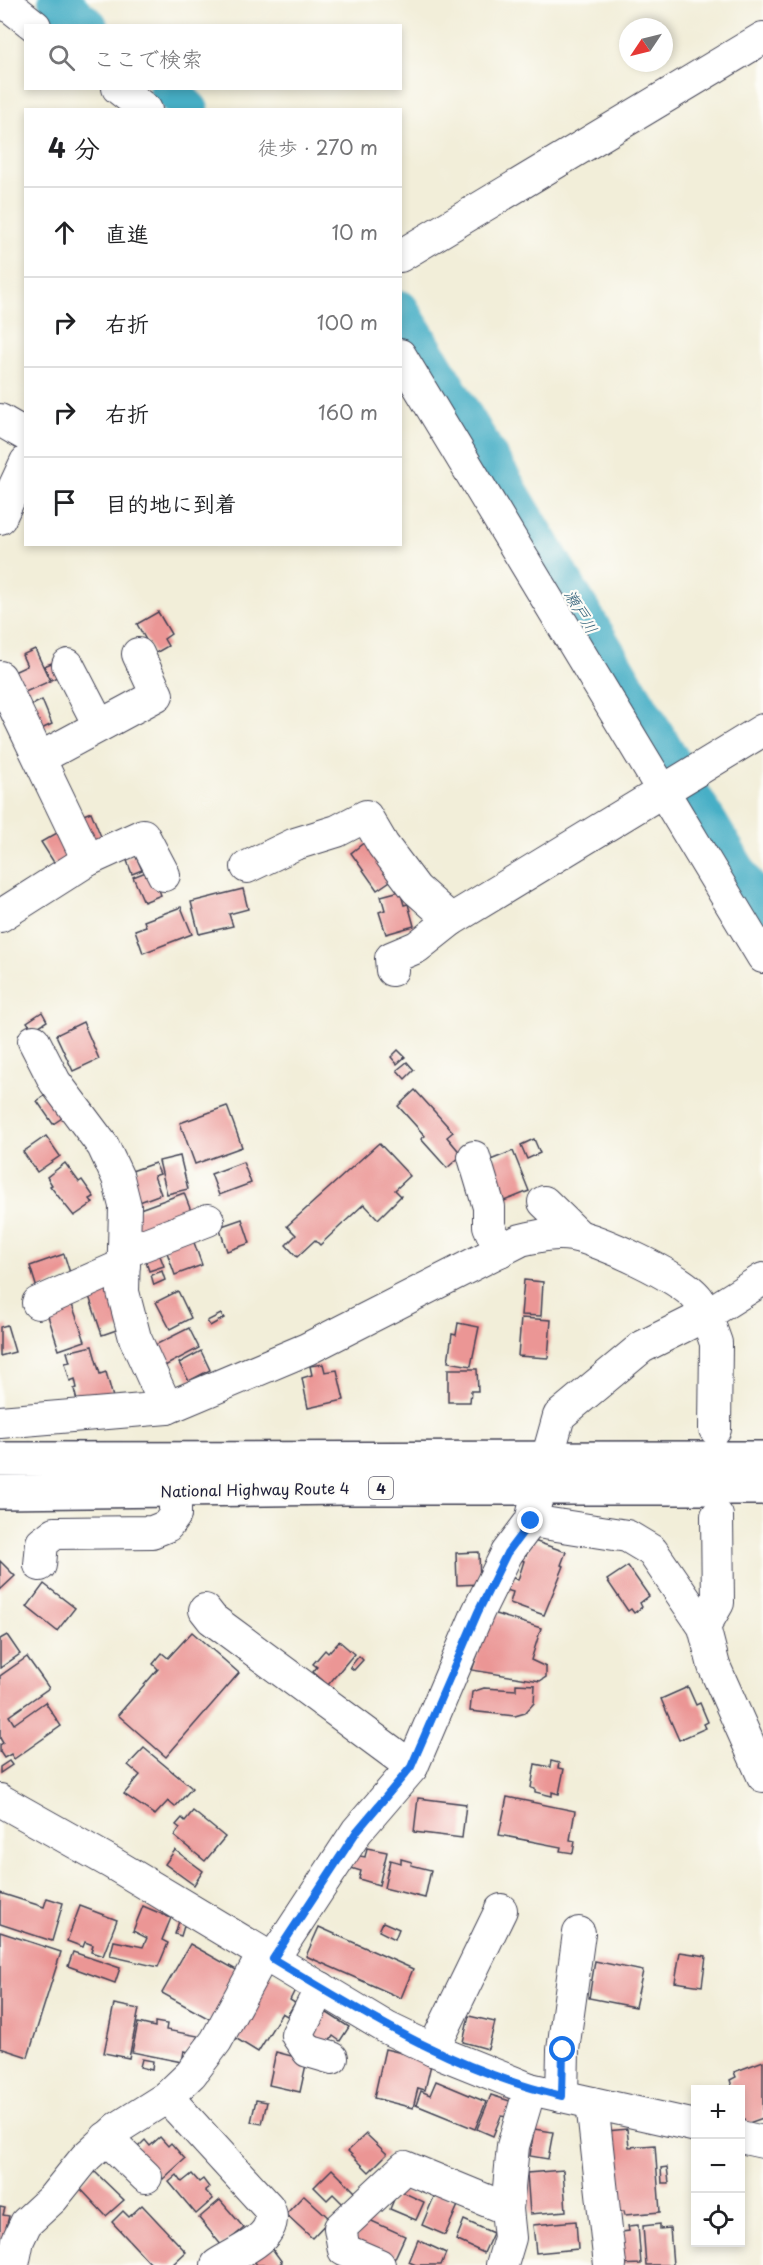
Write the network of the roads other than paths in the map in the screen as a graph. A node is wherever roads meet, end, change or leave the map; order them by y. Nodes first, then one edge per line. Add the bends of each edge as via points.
1 (2, 0) edge
2 (32, 24) edge
3 (763, 38) edge
4 (121, 90) edge
5 (143, 108) edge
6 (402, 255) edge
7 (402, 358) edge
8 (0, 420) edge
9 (24, 434) edge
10 (24, 466) edge
11 (0, 518) edge
12 (138, 654) dead end
13 (68, 665) dead end
14 (0, 677) edge
15 (99, 725) junction
16 (763, 730) edge
17 (40, 758) junction
18 (667, 790) junction
19 (88, 860) junction
20 (247, 867) dead end
21 (164, 875) dead end
22 (0, 916) edge
23 (451, 920) junction
24 (763, 957) edge
25 (392, 970) dead end
26 (34, 1041) dead end
27 (474, 1157) dead end
28 (544, 1202) dead end
29 (208, 1220) dead end
30 (579, 1236) junction
31 (500, 1251) junction
32 (124, 1258) junction
33 (763, 1279) edge
34 (38, 1303) dead end
35 (706, 1316) junction
36 (167, 1408) junction
37 (0, 1422) edge
38 (715, 1429) dead end
39 (763, 1458) edge
40 (0, 1459) edge
41 (543, 1473) junction
42 (763, 1488) edge
43 (175, 1490) junction
44 (0, 1492) edge
45 (717, 1516) dead end
46 (531, 1521) junction
47 (40, 1565) dead end
48 (204, 1610) dead end
49 (704, 1627) junction
50 (411, 1767) junction
51 (763, 1776) edge
52 (0, 1800) edge
53 (501, 1910) dead end
54 (579, 1933) dead end
55 (268, 1957) junction
56 (321, 1988) junction
57 (433, 2050) junction
58 (332, 2058) dead end
59 (530, 2089) junction
60 (562, 2096) junction
61 (167, 2097) junction
62 (592, 2103) junction
63 (691, 2125) edge
64 (106, 2138) junction
65 (745, 2138) edge
66 (763, 2142) edge
67 (146, 2176) dead end
68 (507, 2209) junction
69 (13, 2265) edge
70 (217, 2265) edge
71 (379, 2265) edge
72 (502, 2265) edge
73 (610, 2265) edge

1 - 2 street
3 - 6 street
4 - 5 street
7 - 18 street
8 - 9 street
10 - 11 street
12 - 15 street via 157,695
13 - 15 street
14 - 17 street
15 - 17 street
16 - 18 street
17 - 19 street
18 - 23 street
18 - 24 street
19 - 21 street via 143,835
19 - 22 street
20 - 23 street via 366,816 416,889
23 - 25 street via 417,947 392,958
26 - 32 street via 55,1082 103,1146 118,1178 125,1206
27 - 31 street via 489,1207 489,1226
28 - 30 street
29 - 32 street
30 - 31 street via 544,1235 521,1240
30 - 35 street via 595,1240 676,1281 697,1298
31 - 36 street via 306,1349
32 - 34 street
32 - 36 street via 123,1292 135,1338
33 - 35 street
35 - 38 street via 716,1343
35 - 41 street via 642,1347 559,1416
36 - 37 street
39 - 41 highway, National Highway Route 4 / 4
40 - 41 highway, National Highway Route 4 / 4
41 - 42 highway, National Highway Route 4 / 4
41 - 43 highway, National Highway Route 4 / 4
41 - 46 street
43 - 44 highway, National Highway Route 4 / 4
43 - 47 street via 175,1515 162,1529 55,1533 42,1543
45 - 49 street via 718,1603
46 - 49 street via 627,1536 643,1545 660,1560
46 - 50 street via 507,1553
48 - 50 street
49 - 51 street via 714,1666
50 - 55 street via 357,1831
52 - 55 street
53 - 57 street
54 - 60 street via 563,2050
55 - 56 street
55 - 61 street via 216,2041
56 - 57 street via 387,2028
56 - 58 street via 297,2035 308,2051
57 - 59 street
59 - 60 street
59 - 68 street via 513,2146
60 - 62 street
61 - 64 street
61 - 70 street via 268,2207 273,2219 262,2237
62 - 63 street
62 - 73 street
64 - 67 street
64 - 69 street via 53,2198 30,2217 18,2240
65 - 66 street
68 - 71 street via 405,2167 340,2228 344,2250
68 - 72 street via 510,2238

